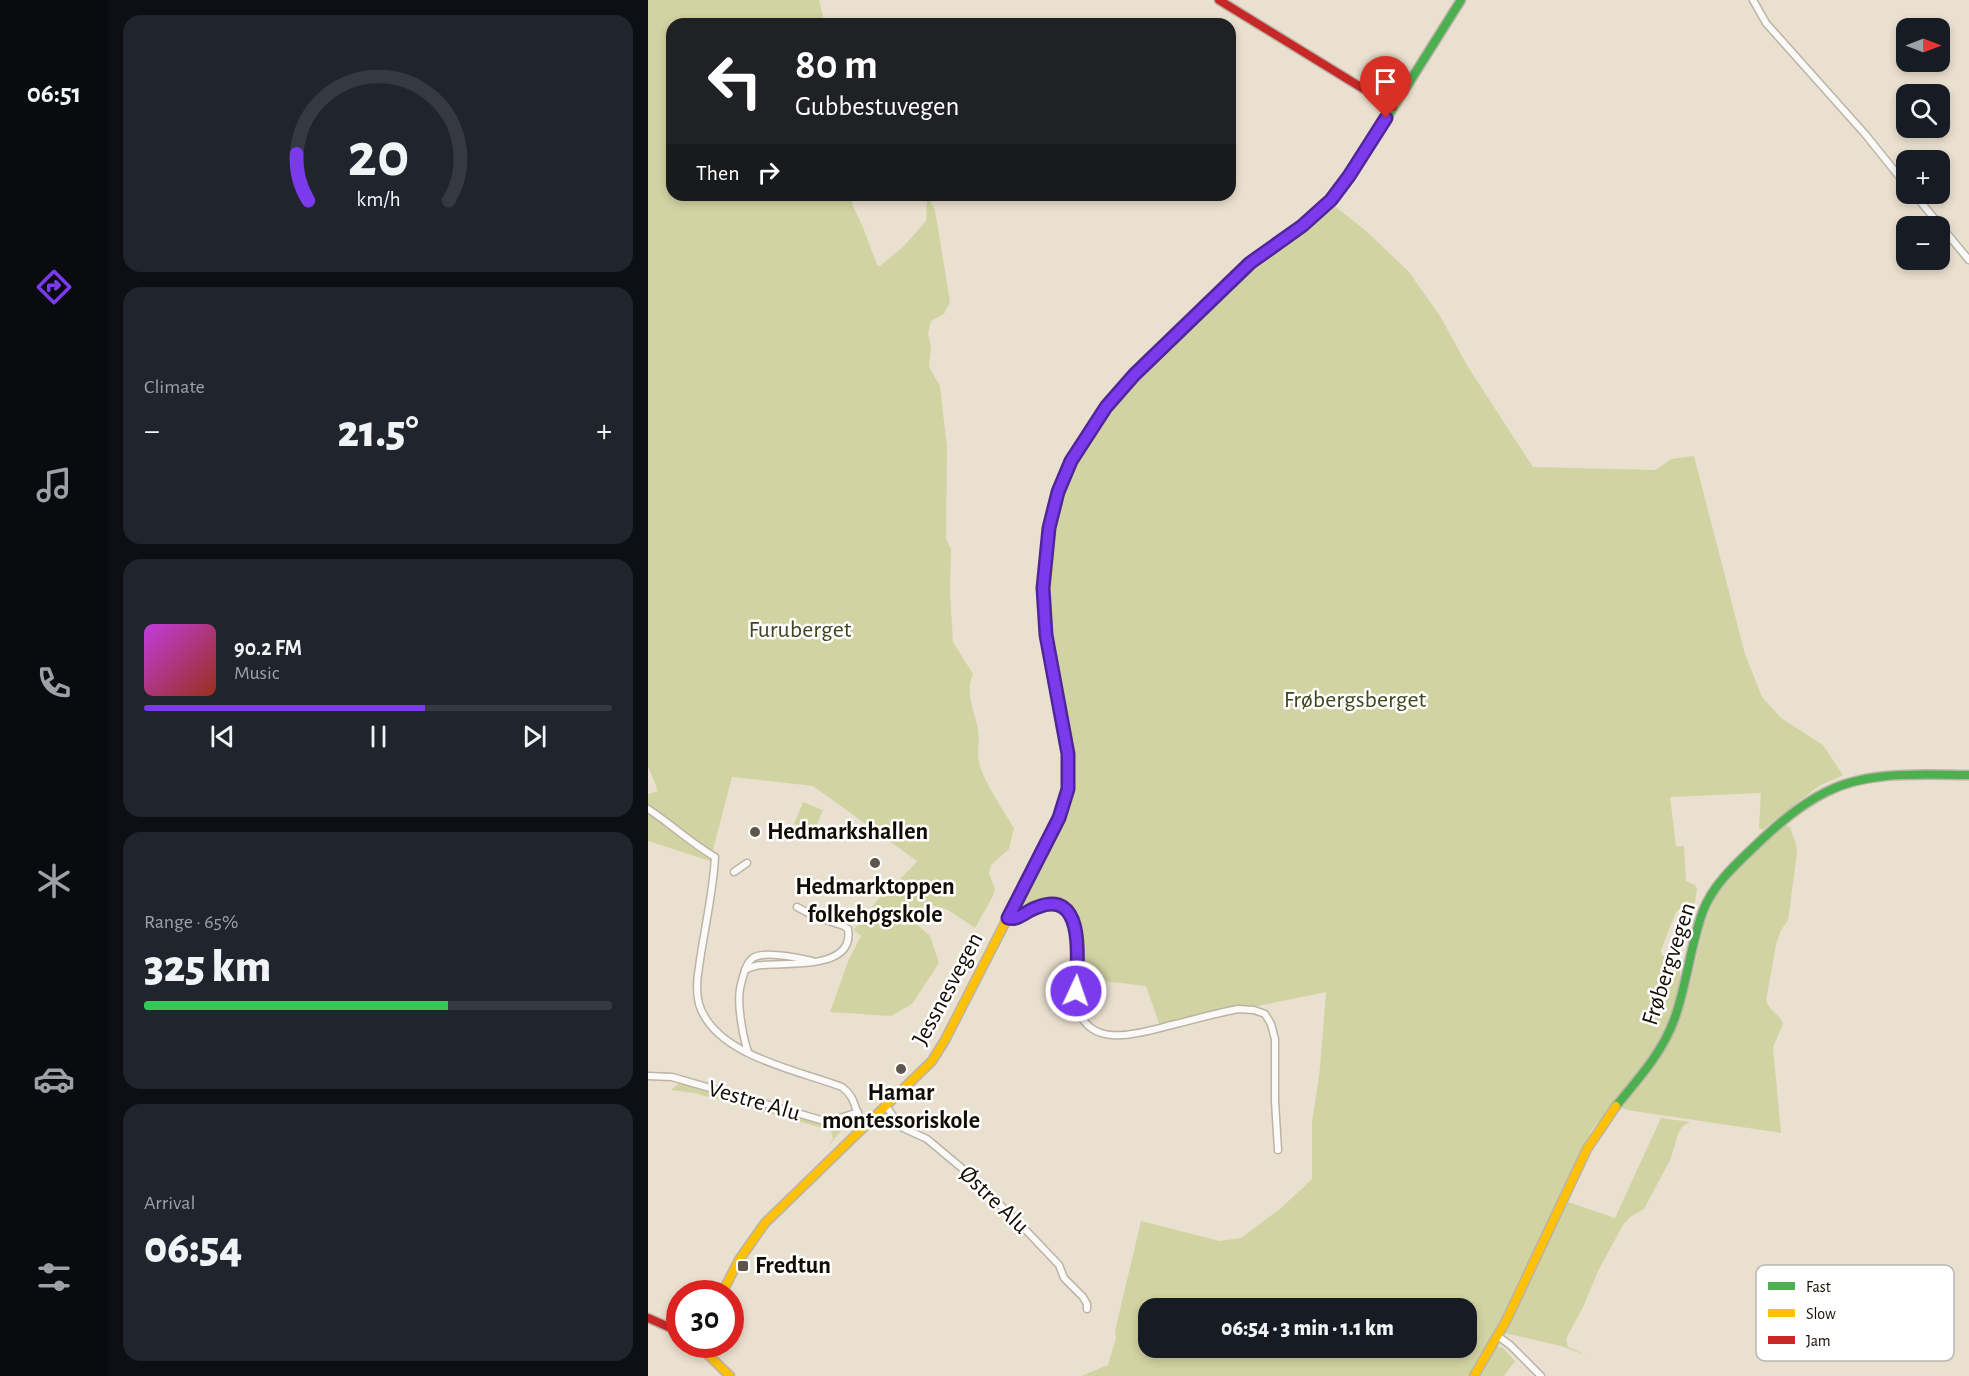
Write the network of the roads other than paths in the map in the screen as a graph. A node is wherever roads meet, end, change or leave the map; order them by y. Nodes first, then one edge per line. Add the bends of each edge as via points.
1 (1219, 0) edge
2 (1461, 0) edge
3 (1753, 0) edge
4 (1393, 107) junction
5 (1896, 172) edge
6 (1922, 204) edge
7 (1969, 260) edge
8 (1969, 775) edge
9 (648, 809) edge
10 (747, 863) dead end
11 (734, 872) dead end
12 (797, 907) dead end
13 (1008, 918) junction
14 (816, 962) junction
15 (745, 970) junction
16 (749, 1052) junction
17 (648, 1076) edge
18 (886, 1106) junction
19 (858, 1112) junction
20 (866, 1126) junction
21 (1278, 1150) dead end
22 (729, 1280) edge
23 (1087, 1309) dead end
24 (648, 1318) edge
25 (666, 1326) edge
26 (1499, 1337) junction
27 (711, 1358) edge
28 (730, 1376) edge
29 (1474, 1376) edge
30 (1541, 1376) edge

1 - 4 main road
2 - 4 main road, Jessnesvegen
3 - 5 street via 1766,23
4 - 13 main road, Jessnesvegen via 1331,200 1250,263 1129,380 1095,421 1071,461 1049,528 1043,588 1046,635 1068,754 1068,789 1059,818
6 - 7 street
8 - 26 main road, Frøbergvegen via 1881,776 1832,787 1786,816 1726,875 1702,916 1668,1035 1595,1134
9 - 16 street via 715,857 697,993 699,1004 721,1036
10 - 11 street
12 - 14 street via 848,929 846,945 838,953
13 - 18 main road, Jessnesvegen via 938,1052
13 - 21 street via 1049,904 1069,913 1076,929 1076,991 1081,1017 1100,1033 1137,1035 1238,1009 1265,1014 1275,1039
14 - 15 street via 766,964
14 - 15 street via 759,955 750,959
15 - 16 street via 739,1000
16 - 19 street via 842,1087 851,1094
17 - 19 street, Vestre Alu via 672,1077 828,1122
18 - 20 main road, Jessnesvegen
18 - 23 street, Østre Alu via 901,1127 927,1138 1020,1224 1059,1265
19 - 20 street
20 - 22 main road, Jessnesvegen via 765,1223
24 - 25 main road
26 - 29 main road, Frøbergvegen
26 - 30 street
27 - 28 main road

